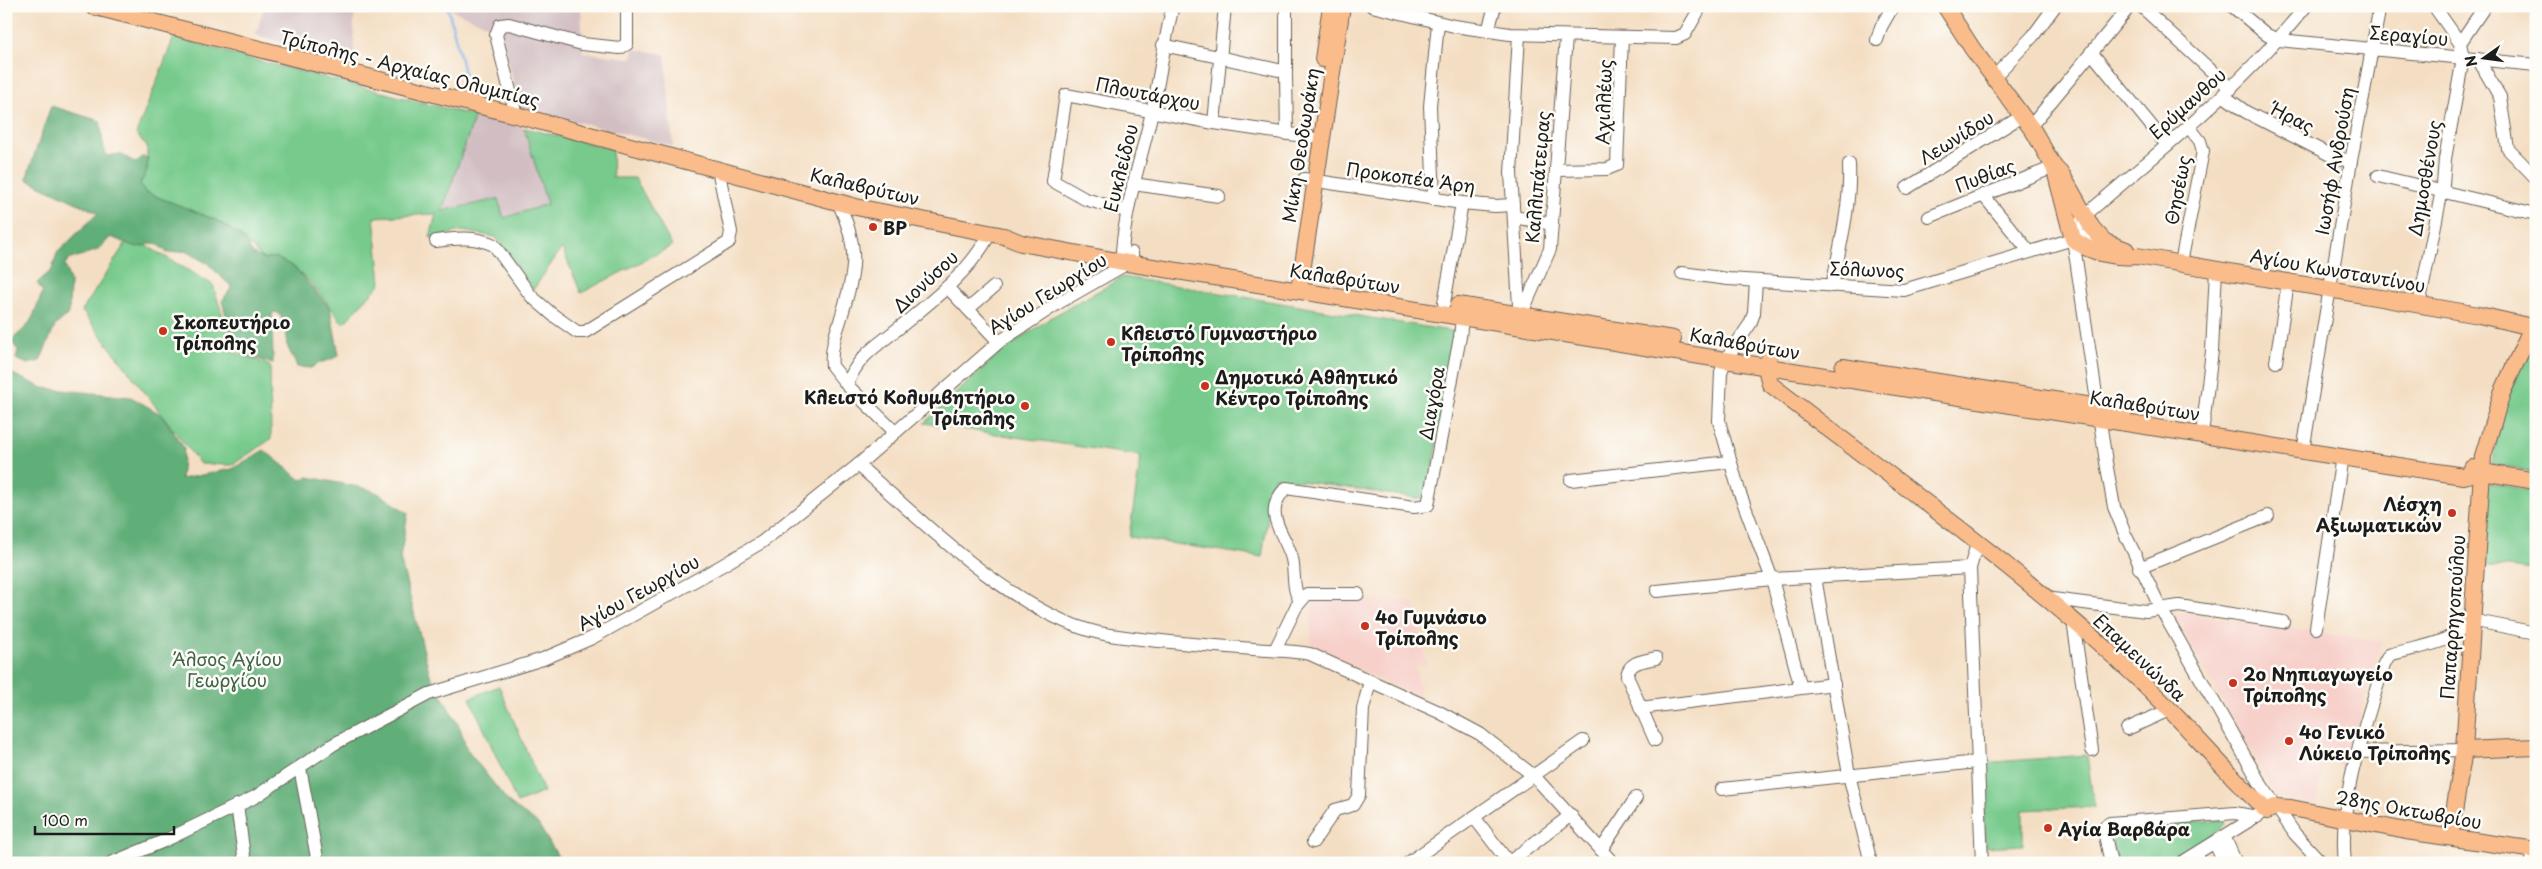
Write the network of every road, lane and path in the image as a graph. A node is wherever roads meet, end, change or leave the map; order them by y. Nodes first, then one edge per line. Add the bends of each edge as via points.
1 (92, 6) edge
2 (628, 6) edge
3 (1173, 6) edge
4 (1225, 6) edge
5 (1286, 6) edge
6 (1331, 6) edge
7 (1342, 6) edge
8 (1372, 6) edge
9 (1495, 6) edge
10 (1701, 6) edge
11 (1893, 6) edge
12 (1945, 6) edge
13 (2055, 6) edge
14 (2130, 6) edge
15 (2141, 6) edge
16 (2232, 6) edge
17 (2306, 6) edge
18 (2380, 6) edge
19 (2434, 6) edge
20 (2485, 6) edge
21 (1438, 23) junction
22 (1488, 31) junction
23 (1519, 35) junction
24 (1622, 36) junction
25 (1566, 37) junction
26 (1877, 40) dead end
27 (2279, 40) junction
28 (2460, 43) junction
29 (1163, 46) junction
30 (2371, 50) junction
31 (2091, 52) junction
32 (1221, 57) junction
33 (2463, 58) junction
34 (2478, 60) junction
35 (2536, 65) edge
36 (1286, 72) junction
37 (1994, 77) junction
38 (2227, 92) junction
39 (1152, 111) junction
40 (516, 115) junction
41 (2026, 121) junction
42 (1214, 123) junction
43 (2189, 127) junction
44 (1287, 134) junction
45 (1310, 137) junction
46 (2167, 145) junction
47 (2351, 161) junction
48 (1849, 164) dead end
49 (2054, 168) junction
50 (718, 169) junction
51 (1556, 170) junction
52 (2378, 176) dead end
53 (2536, 178) edge
54 (1309, 180) junction
55 (1133, 184) junction
56 (1908, 188) dead end
57 (2442, 191) junction
58 (1983, 195) junction
59 (1219, 196) dead end
60 (2064, 198) junction
61 (1434, 199) junction
62 (838, 202) junction
63 (1462, 203) junction
64 (1126, 211) junction
65 (1513, 211) junction
66 (2536, 214) edge
67 (2084, 217) junction
68 (1929, 218) dead end
69 (1552, 224) junction
70 (997, 235) junction
71 (2073, 239) junction
72 (436, 242) dead end
73 (2113, 247) junction
74 (2029, 251) junction
75 (1128, 256) junction
76 (2137, 256) junction
77 (2181, 263) junction
78 (2216, 270) junction
79 (1682, 273) dead end
80 (1756, 281) junction
81 (2288, 282) junction
82 (1294, 284) junction
83 (1832, 286) junction
84 (946, 287) junction
85 (994, 287) dead end
86 (2329, 288) junction
87 (1444, 303) junction
88 (2419, 305) junction
89 (968, 309) junction
90 (1463, 312) junction
91 (1520, 321) junction
92 (2534, 322) edge
93 (999, 342) junction
94 (1730, 354) junction
95 (1769, 362) junction
96 (2276, 362) dead end
97 (847, 385) junction
98 (2099, 412) junction
99 (2202, 429) junction
100 (895, 432) junction
101 (2304, 446) junction
102 (2342, 456) junction
103 (1729, 462) junction
104 (858, 465) junction
105 (2482, 472) junction
106 (1571, 480) dead end
107 (2536, 481) edge
108 (2268, 516) dead end
109 (1977, 544) junction
110 (1970, 568) junction
111 (2139, 568) junction
112 (1815, 577) junction
113 (1772, 579) junction
114 (1657, 591) dead end
115 (1358, 594) dead end
116 (2045, 598) junction
117 (1300, 600) junction
118 (2160, 609) junction
119 (2471, 620) junction
120 (2073, 621) junction
121 (2283, 622) dead end
122 (2316, 628) dead end
123 (2536, 633) edge
124 (1275, 650) junction
125 (1656, 658) dead end
126 (1370, 681) junction
127 (1834, 684) junction
128 (1801, 688) junction
129 (1640, 708) junction
130 (2168, 710) junction
131 (2127, 729) dead end
132 (1583, 740) dead end
133 (1656, 740) dead end
134 (2536, 747) edge
135 (2092, 750) dead end
136 (2464, 750) junction
137 (2358, 752) junction
138 (1977, 762) junction
139 (300, 768) junction
140 (1849, 775) junction
141 (1534, 776) junction
142 (1722, 789) dead end
143 (1636, 798) dead end
144 (237, 805) junction
145 (2266, 811) junction
146 (1571, 815) junction
147 (1474, 817) junction
148 (2346, 819) junction
149 (2450, 837) junction
150 (2220, 841) junction
151 (1313, 842) dead end
152 (1601, 850) junction
153 (2533, 854) edge
154 (1425, 857) edge
155 (2203, 857) edge
156 (111, 863) edge
157 (245, 863) edge
158 (318, 863) edge
159 (1408, 863) edge
160 (1509, 863) edge
161 (1613, 863) edge
162 (1871, 863) edge
163 (1982, 863) edge
164 (2111, 863) edge
165 (2181, 863) edge
166 (2224, 863) edge
167 (2236, 863) edge
168 (2322, 863) edge
169 (2345, 863) edge

1 - 40 main road, Τρίπολης - Αρχαίας Ολυμπίας
2 - 40 street via 627,44 620,48 582,44 509,24 500,25 496,35
3 - 29 street, Ευκλείδου
4 - 32 street
5 - 36 street
6 - 45 main road, Μίκη Θεοδωράκη
7 - 54 main road, Μίκη Θεοδωράκη
8 - 21 street
9 - 22 street
10 - 24 street via 1691,26 1680,37
11 - 26 street
12 - 37 main road, Αγίου Κωνσταντίνου
13 - 37 street via 2033,36
14 - 31 street, Λεωνίδου
15 - 38 street, Ήρας
16 - 27 street via 2270,37
17 - 27 street, Ερύμανθου
18 - 30 street, Ιωσήφ Ανδρούση
19 - 28 street
20 - 28 street
21 - 22 street
21 - 61 street via 1430,99
22 - 23 street
23 - 25 street
23 - 65 street via 1511,164
24 - 25 street
24 - 51 street, Αχιλλέως via 1619,157 1615,167
25 - 51 street, Καλλιπάτειρας
27 - 30 street, Σεραγίου
27 - 38 street, Ερύμανθου
28 - 33 street
29 - 32 street
29 - 39 street, Ευκλείδου
30 - 33 street, Σεραγίου
30 - 47 street, Ιωσήφ Ανδρούση
31 - 41 street, Λεωνίδου
31 - 46 street
32 - 36 street
32 - 42 street
33 - 34 street, Σεραγίου
33 - 57 street, Δημοσθένους via 2444,159
34 - 35 street, Σεραγίου
34 - 53 street via 2500,97 2508,149
36 - 44 street
37 - 41 main road, Αγίου Κωνσταντίνου
38 - 43 street, Ερύμανθου
38 - 47 street, Ήρας via 2246,112 2336,158
39 - 42 street, Πλουτάρχου
39 - 55 street, Ευκλείδου
39 - 64 street, Πλουτάρχου via 1066,95 1053,181 1085,199
40 - 50 main road, Τρίπολης - Αρχαίας Ολυμπίας
41 - 49 main road, Αγίου Κωνσταντίνου
41 - 56 street, Λεωνίδου
42 - 44 street, Πλουτάρχου
43 - 46 street, Ερύμανθου
43 - 77 street, Θησέως via 2203,151
44 - 45 street, Πλουτάρχου
45 - 54 main road, Μίκη Θεοδωράκη
46 - 67 street, Ερύμανθου
47 - 86 street, Ιωσήφ Ανδρούση
48 - 83 street via 1848,190
49 - 58 street, Πυθίας
49 - 60 main road, Αγίου Κωνσταντίνου via 2055,179
49 - 67 main road, Αγίου Κωνσταντίνου via 2062,175
50 - 62 main road, Καλαβρύτων
50 - 72 street via 732,232 729,242 585,332 577,332 531,296 494,245 462,238
51 - 69 street, Καλλιπάτειρας
52 - 57 street
54 - 61 street, Προκοπέα Άρη
54 - 82 main road, Μίκη Θεοδωράκη
55 - 59 street
55 - 64 street, Ευκλείδου
57 - 66 street
57 - 88 street, Δημοσθένους
58 - 68 street, Πυθίας
58 - 74 street
60 - 67 main road
60 - 71 main road, Αγίου Κωνσταντίνου
61 - 63 street, Προκοπέα Άρη
62 - 70 main road, Καλαβρύτων
62 - 97 street via 850,232 855,258 831,359 834,371
63 - 65 street, Προκοπέα Άρη
63 - 87 street
64 - 75 street, Ευκλείδου
65 - 69 street, Προκοπέα Άρη
65 - 91 street
67 - 71 street
67 - 73 main road, Αγίου Κωνσταντίνου via 2096,234
69 - 91 street, Καλλιπάτειρας via 1547,258 1529,292
70 - 75 main road, Καλαβρύτων via 1021,243
70 - 84 street, Διονύσου
71 - 73 street, Σόλωνος via 2086,236
71 - 74 street, Σόλωνος
71 - 76 main road, Αγίου Κωνσταντίνου via 2102,253
71 - 98 street
73 - 76 main road, Αγίου Κωνσταντίνου
74 - 83 street, Σόλωνος via 1904,290
75 - 82 main road, Καλαβρύτων
75 - 93 street, Αγίου Γεωργίου
76 - 77 main road, Αγίου Κωνσταντίνου
77 - 78 main road, Αγίου Κωνσταντίνου
78 - 81 main road, Αγίου Κωνσταντίνου
78 - 99 street via 2212,350
79 - 80 street, Σόλωνος
80 - 83 street, Σόλωνος
80 - 94 street via 1754,313
81 - 86 main road, Αγίου Κωνσταντίνου
81 - 96 street
82 - 87 main road, Καλαβρύτων
82 - 90 main road, Καλαβρύτων
84 - 89 street
84 - 97 street, Διονύσου via 858,361
85 - 89 street
86 - 88 main road, Αγίου Κωνσταντίνου
86 - 101 street, Ιωσήφ Ανδρούση
87 - 90 main road, Καλαβρύτων
88 - 92 main road, Αγίου Κωνσταντίνου
89 - 93 street
90 - 91 main road, Καλαβρύτων
90 - 117 street, Διαγόρα via 1428,505 1414,507 1286,488 1278,500 1276,528 1290,552 1295,592
91 - 94 main road, Καλαβρύτων
92 - 105 main road, Παπαρρηγοπούλου via 2502,393 2483,456
93 - 100 street, Αγίου Γεωργίου
94 - 95 main road, Καλαβρύτων
94 - 103 street via 1720,372 1718,412
95 - 98 main road, Καλαβρύτων
95 - 109 main road, Επαμεινώνδα via 1770,384
97 - 100 street
98 - 99 main road, Καλαβρύτων
98 - 111 street via 2114,507
99 - 101 main road, Καλαβρύτων
100 - 104 street, Αγίου Γεωργίου
101 - 102 main road, Καλαβρύτων
101 - 105 main road, Καλαβρύτων via 2464,465
102 - 105 main road, Καλαβρύτων via 2463,476
102 - 122 street
103 - 106 street
103 - 113 street
104 - 124 street via 969,561 1059,620 1109,635
104 - 139 street, Αγίου Γεωργίου via 762,542 617,626 551,656 429,694 334,744
105 - 107 main road, Καλαβρύτων
105 - 119 main road, Παπαρρηγοπούλου
108 - 111 street
109 - 110 street
109 - 116 main road, Επαμεινώνδα
110 - 112 street
110 - 138 street
111 - 118 street
112 - 113 street
112 - 127 street
113 - 114 street
113 - 128 street
115 - 117 street via 1312,593
116 - 118 street via 2146,611
116 - 120 main road, Επαμεινώνδα
117 - 124 street
118 - 121 street via 2179,606
118 - 145 street
119 - 123 street
119 - 136 main road, Παπαρρηγοπούλου
119 - 137 street via 2460,632 2441,642 2389,654
120 - 130 main road, Επαμεινώνδα via 2150,689
120 - 135 street
124 - 126 street via 1310,654
125 - 129 street via 1635,663 1628,671 1628,681
126 - 141 street via 1458,721
126 - 151 street via 1363,709 1358,799 1335,810
127 - 128 street
127 - 140 street
128 - 129 street
129 - 133 street
130 - 131 street
130 - 145 main road, Επαμεινώνδα
132 - 141 street
134 - 136 main road
136 - 137 street
136 - 149 main road, Παπαρρηγοπούλου
137 - 148 street via 2349,785
138 - 140 street
138 - 163 street
139 - 144 street, Αγίου Γεωργίου
139 - 158 street
140 - 142 street
140 - 162 street
141 - 146 street
141 - 147 street
143 - 152 street
144 - 156 street, Αγίου Γεωργίου
144 - 157 street
145 - 148 main road, 28ης Οκτωβρίου
145 - 150 street
145 - 164 street via 2110,823 2104,831
145 - 168 street via 2295,834
146 - 152 street
146 - 160 street
147 - 154 street
147 - 160 street
148 - 149 main road, 28ης Οκτωβρίου
148 - 169 street
149 - 153 main road, 28ης Οκτωβρίου
150 - 155 street
150 - 166 street
150 - 167 street
152 - 161 street
154 - 159 street
155 - 165 street

